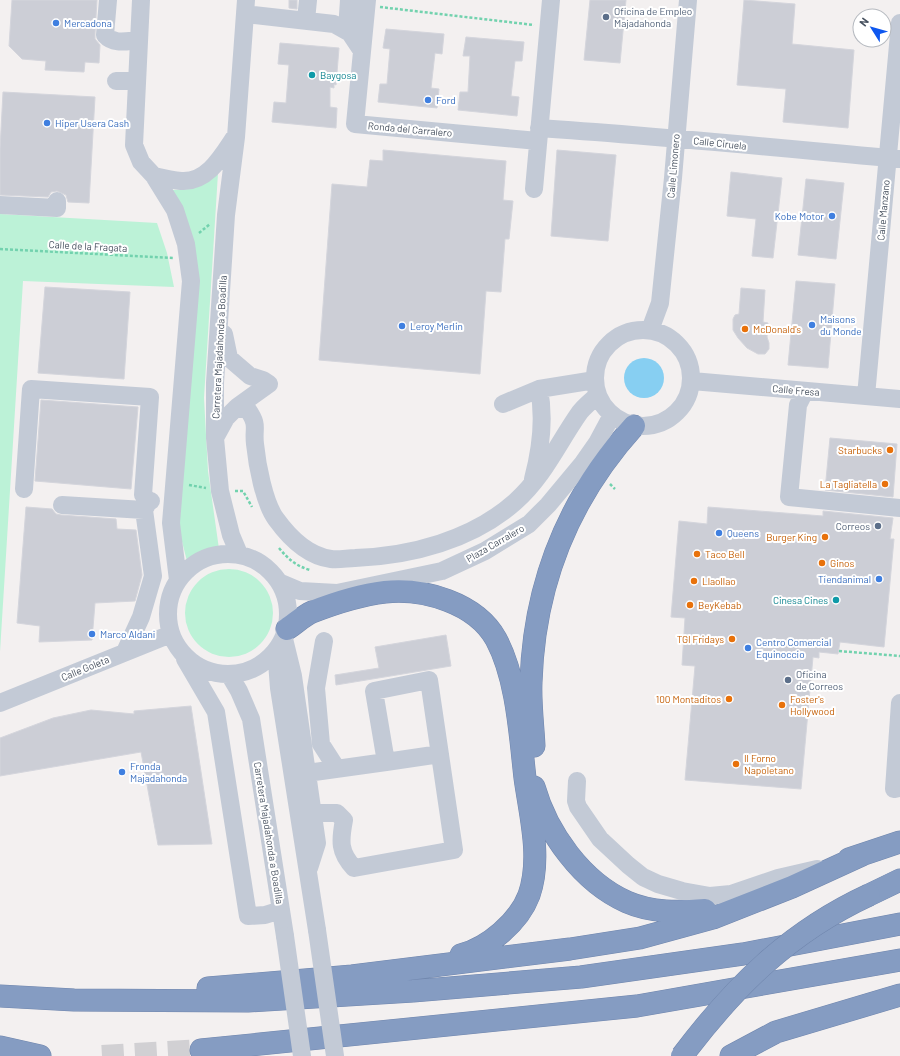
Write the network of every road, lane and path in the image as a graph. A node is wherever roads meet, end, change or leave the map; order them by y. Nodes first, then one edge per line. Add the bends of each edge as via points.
1 (108, 0) edge
2 (142, 0) edge
3 (308, 0) edge
4 (551, 0) edge
5 (688, 0) edge
6 (360, 4) edge
7 (246, 7) edge
8 (306, 20) junction
9 (900, 23) edge
10 (548, 26) junction
11 (347, 30) junction
12 (139, 40) junction
13 (362, 52) junction
14 (116, 81) dead end
15 (136, 81) junction
16 (539, 134) junction
17 (236, 137) junction
18 (676, 138) junction
19 (894, 159) edge
20 (154, 176) junction
21 (534, 189) dead end
22 (57, 201) dead end
23 (0, 206) edge
24 (0, 249) edge
25 (175, 258) dead end
26 (220, 316) junction
27 (650, 330) junction
28 (692, 381) junction
29 (596, 388) junction
30 (539, 389) junction
31 (805, 390) junction
32 (866, 396) junction
33 (897, 399) edge
34 (503, 404) dead end
35 (237, 407) junction
36 (612, 415) junction
37 (634, 426) junction
38 (215, 438) junction
39 (597, 473) junction
40 (174, 482) junction
41 (531, 486) junction
42 (24, 489) dead end
43 (615, 489) dead end
44 (220, 491) junction
45 (173, 503) junction
46 (62, 505) dead end
47 (147, 506) junction
48 (253, 508) dead end
49 (900, 508) edge
50 (275, 544) dead end
51 (239, 554) junction
52 (316, 572) dead end
53 (178, 580) junction
54 (281, 583) junction
55 (337, 593) junction
56 (360, 596) junction
57 (171, 634) junction
58 (283, 637) junction
59 (324, 641) dead end
60 (839, 650) dead end
61 (125, 652) junction
62 (181, 652) junction
63 (900, 656) edge
64 (229, 674) junction
65 (0, 703) edge
66 (900, 703) edge
67 (520, 734) junction
68 (440, 754) junction
69 (386, 762) junction
70 (337, 769) junction
71 (307, 773) junction
72 (577, 780) dead end
73 (900, 788) edge
74 (313, 813) junction
75 (552, 829) junction
76 (900, 842) edge
77 (862, 855) junction
78 (817, 869) junction
79 (308, 872) junction
80 (900, 880) edge
81 (281, 910) junction
82 (900, 924) edge
83 (900, 960) edge
84 (352, 976) junction
85 (291, 981) junction
86 (900, 995) edge
87 (0, 996) edge
88 (74, 1000) junction
89 (831, 1016) junction
90 (0, 1047) edge
91 (201, 1050) tunnel mouth
92 (40, 1056) edge
93 (302, 1056) edge
94 (335, 1056) edge
95 (682, 1056) edge
96 (730, 1056) edge
97 (748, 1056) edge

1 - 12 street via 105,35 110,41
2 - 12 street
3 - 8 street
4 - 10 street
5 - 18 street, Calle Limonero
6 - 10 path
6 - 11 street via 356,18
6 - 13 street, Ronda del Carralero
7 - 8 street
7 - 17 street, Carretera Majadahonda a Boadilla
8 - 11 street via 334,24
9 - 19 street, Calle Manzano
10 - 16 street
11 - 13 street
12 - 15 street
13 - 16 street, Ronda del Carralero via 355,124
14 - 15 street
15 - 20 street via 134,145 141,162
16 - 18 street, Calle Ciruela
16 - 21 street
17 - 20 street via 215,165 202,176 183,181
17 - 26 street, Carretera Majadahonda a Boadilla via 226,215
18 - 19 street, Calle Ciruela
18 - 27 street, Calle Limonero via 660,303
19 - 32 street, Calle Manzano
20 - 40 street via 175,210 186,244 191,281
22 - 23 street via 57,208
24 - 25 path, Calle de la Fragata
26 - 35 street via 229,358 250,376 269,384
26 - 38 street, Carretera Majadahonda a Boadilla via 215,383
27 - 28 street via 664,334 676,342 691,366
27 - 29 street via 635,330 622,334 610,342 599,360
28 - 31 street, Calle Fresa
28 - 37 street via 679,411 666,421 651,426
29 - 30 street
29 - 36 street via 603,406
29 - 41 street via 552,459
30 - 34 street
30 - 41 street via 543,426
31 - 32 street, Calle Fresa
31 - 49 street via 798,405 790,498
32 - 33 street, Calle Fresa
35 - 38 street via 226,418
35 - 41 street via 248,410 255,420 255,443 262,484 275,518 294,541 312,552 331,559 369,558 419,550 457,538 487,523
36 - 37 street
36 - 55 street, Plaza Carralero via 583,463 529,524 485,552 442,571
37 - 39 highway via 618,443
38 - 44 street, Carretera Majadahonda a Boadilla
39 - 43 path
39 - 75 highway via 582,494 557,544 535,626 530,683 534,749
40 - 44 path
40 - 45 street
42 - 47 street via 31,389 150,397 143,495
44 - 48 path via 243,491
44 - 51 street, Carretera Majadahonda a Boadilla
45 - 47 street
45 - 53 street via 171,524
46 - 47 street
47 - 61 street via 153,576 141,617
50 - 52 path via 289,560
51 - 53 street via 221,553 204,558 190,567
51 - 54 street via 263,564
53 - 57 street via 170,597 168,616
54 - 55 street, Plaza Carralero via 300,592
54 - 58 street via 287,598 289,614
55 - 56 highway
56 - 58 highway via 310,613
56 - 67 highway via 386,592 428,594 471,612 496,638 505,659
57 - 61 street, Calle Goleta
57 - 62 street
58 - 64 street via 270,657 258,666 244,672
58 - 71 street via 293,676
58 - 79 street via 277,662 279,688
59 - 70 street via 316,688 321,744
60 - 63 path
61 - 65 street, Calle Goleta
62 - 64 street via 202,669
62 - 81 street via 216,712 248,916 265,915
64 - 81 street, Carretera Majadahonda a Boadilla via 240,691 251,719
66 - 73 street via 894,789
67 - 75 highway via 537,798
67 - 84 highway via 536,861 529,895 513,921 493,941 473,952
68 - 69 street
68 - 69 street via 429,680 374,691
68 - 74 street via 454,850 354,868 344,857 341,836 344,820 337,813
69 - 70 street
70 - 71 street
71 - 74 street
72 - 78 street via 578,808 600,839 643,877 658,884 710,896 731,894 778,878
74 - 79 street via 317,843
75 - 78 highway via 577,864 612,894 628,902 672,912 708,910
76 - 77 highway
77 - 78 highway
77 - 84 highway via 792,887 713,918 640,938
79 - 94 street, bridge
80 - 95 highway, bridge via 838,909 774,954 714,1014
81 - 85 street, Carretera Majadahonda a Boadilla, bridge
82 - 88 highway via 743,954 581,977 248,1001
83 - 91 highway via 637,1006
84 - 85 highway
85 - 88 highway
85 - 93 street, Carretera Majadahonda a Boadilla, bridge
86 - 89 highway
87 - 88 highway
89 - 96 highway via 776,1032
89 - 97 highway
90 - 92 highway

